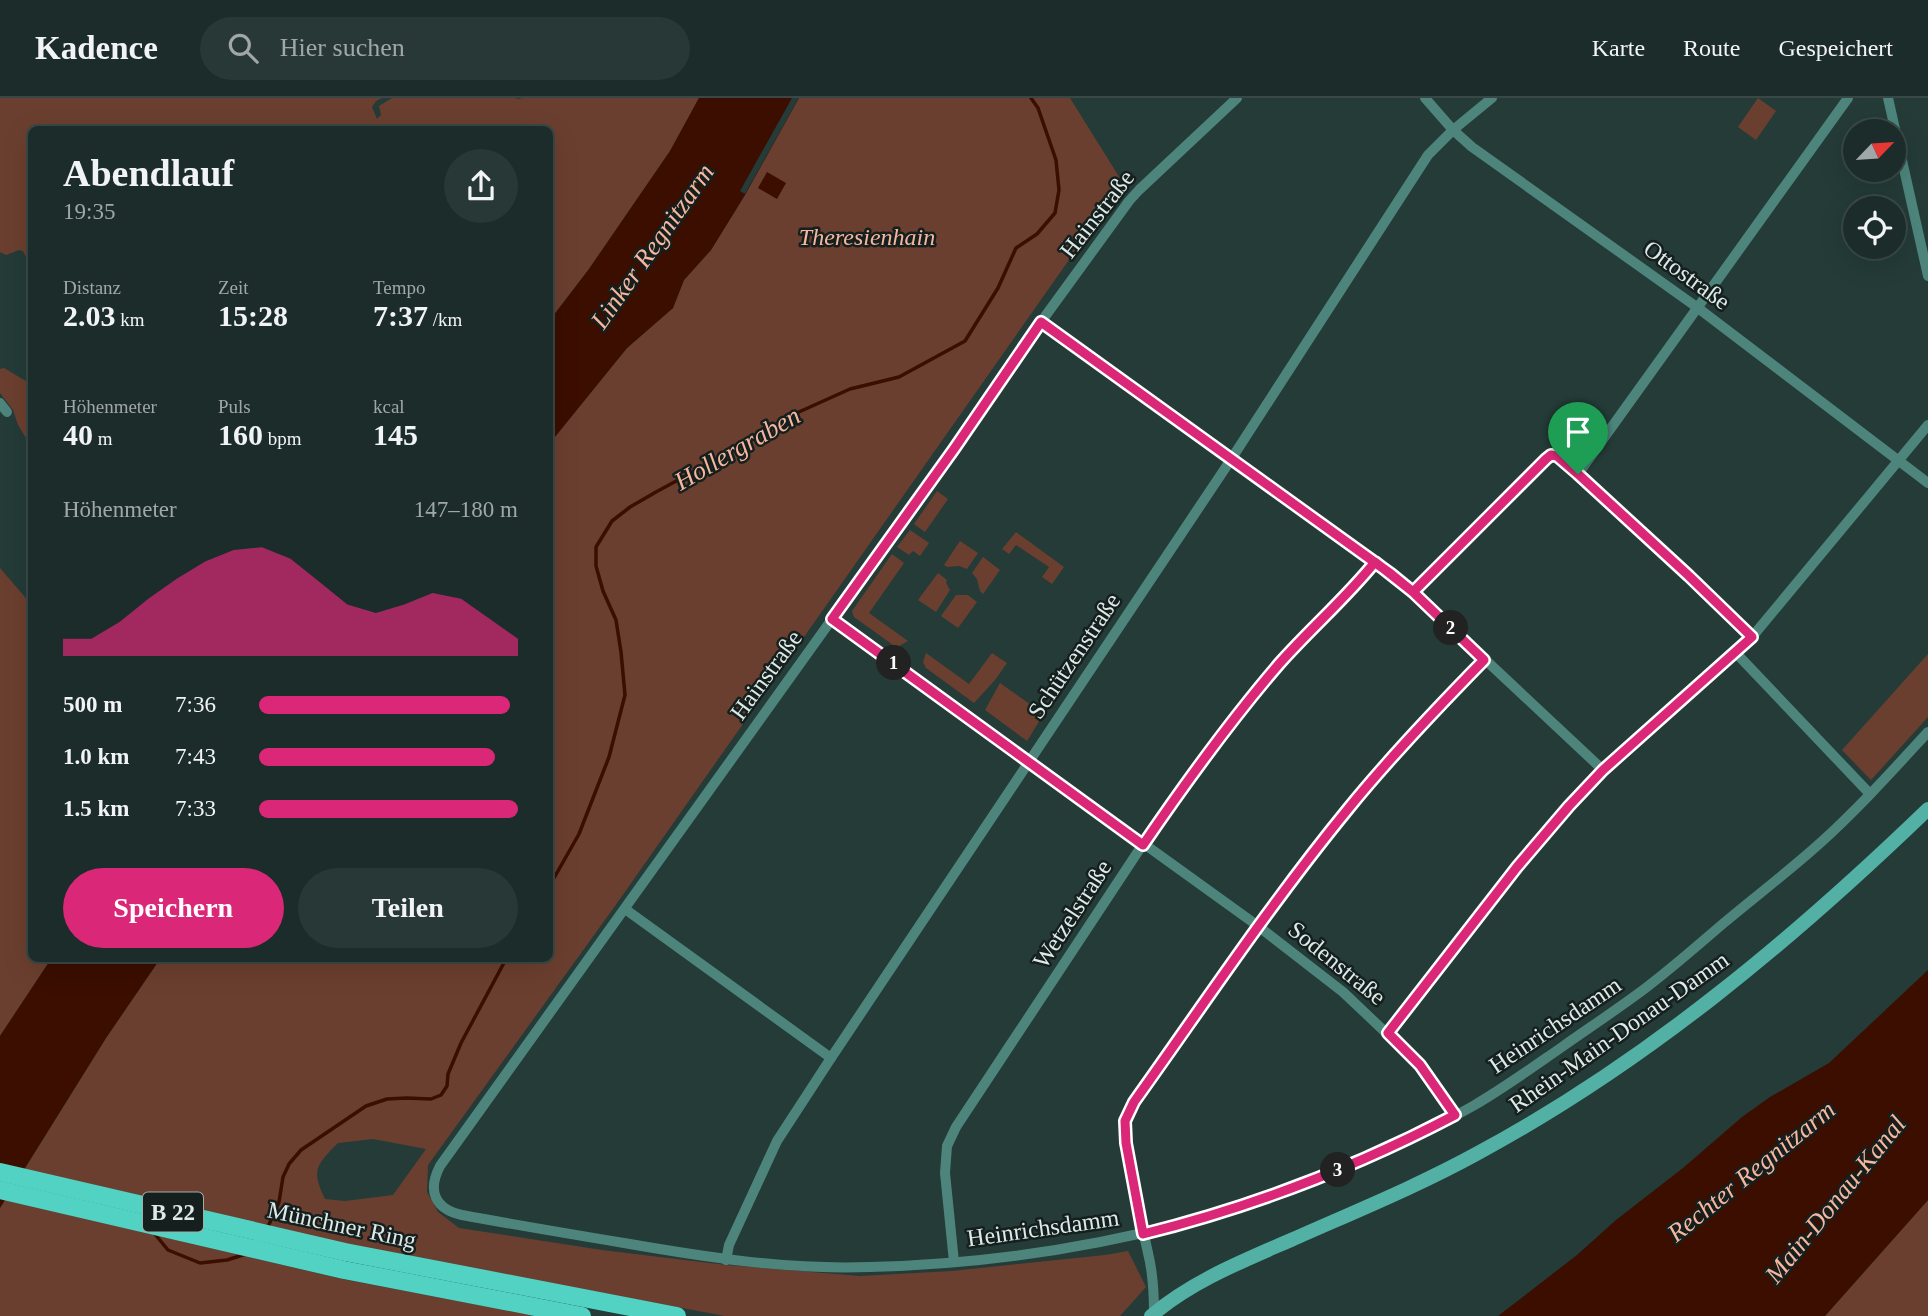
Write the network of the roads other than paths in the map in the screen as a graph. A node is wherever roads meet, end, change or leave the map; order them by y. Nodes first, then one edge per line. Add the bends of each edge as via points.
1 (1237, 98) edge
2 (1425, 98) edge
3 (1492, 98) edge
4 (1848, 98) edge
5 (1888, 98) edge
6 (1453, 130) junction
7 (1928, 276) edge
8 (1698, 308) junction
9 (1041, 322) junction
10 (1928, 425) edge
11 (1232, 458) junction
12 (1900, 461) junction
13 (1578, 474) junction
14 (1928, 483) edge
15 (1375, 562) junction
16 (1413, 592) junction
17 (832, 619) junction
18 (1752, 637) junction
19 (1735, 653) junction
20 (1484, 660) junction
21 (1928, 732) edge
22 (1029, 760) junction
23 (1603, 770) junction
24 (1870, 794) junction
25 (1928, 809) edge
26 (1143, 845) junction
27 (625, 909) junction
28 (1258, 926) junction
29 (1388, 1033) junction
30 (831, 1058) junction
31 (1455, 1115) junction
32 (471, 1123) joint
33 (0, 1172) edge
34 (0, 1190) edge
35 (1143, 1234) junction
36 (726, 1260) junction
37 (345, 1261) junction
38 (954, 1262) junction
39 (1153, 1315) edge
40 (582, 1316) edge
41 (677, 1316) edge

1 - 9 street, Hainstraße via 1129,201
2 - 6 street, Ottostraße
3 - 6 street, Schützenstraße
4 - 8 street
5 - 7 street
6 - 8 street, Ottostraße
6 - 11 street, Schützenstraße via 1428,155
8 - 12 street, Ottostraße
8 - 13 street
9 - 11 street
9 - 17 street, Hainstraße
10 - 12 street
11 - 15 street
11 - 22 street, Schützenstraße
12 - 14 street, Ottostraße
12 - 18 street
13 - 16 street via 1551,455
13 - 18 street
15 - 16 street
15 - 26 street, Wetzelstraße via 1250,699
16 - 20 street
17 - 22 street, Sodenstraße
17 - 27 street, Hainstraße
18 - 19 street
19 - 23 street
19 - 24 street
20 - 23 street
20 - 28 street via 1378,773
21 - 24 street, Heinrichsdamm
22 - 26 street, Sodenstraße
22 - 30 street, Schützenstraße
23 - 29 street via 1517,867
24 - 31 street, Heinrichsdamm via 1819,844 1645,989
25 - 39 street, Rhein-Main-Donau-Damm via 1783,942 1578,1094 1479,1153 1245,1260
26 - 28 street, Sodenstraße
26 - 38 street, Wetzelstraße via 951,1137 945,1173
27 - 30 street
27 - 32 street, Hainstraße
28 - 29 street, Sodenstraße
28 - 35 street via 1128,1112 1126,1143
29 - 31 street, Sodenstraße via 1420,1065
30 - 36 street, Schützenstraße via 768,1158
31 - 35 street, Heinrichsdamm via 1331,1173
32 - 36 street, Heinrichsdamm via 434,1178 436,1196 446,1210
33 - 37 main road, Münchner Ring / B 22
34 - 37 main road, Münchner Ring / B 22
35 - 38 street, Heinrichsdamm via 1021,1256
35 - 39 street via 1153,1283
36 - 38 street, Heinrichsdamm via 867,1268
37 - 40 main road, Münchner Ring / B 22
37 - 41 main road, Münchner Ring / B 22

